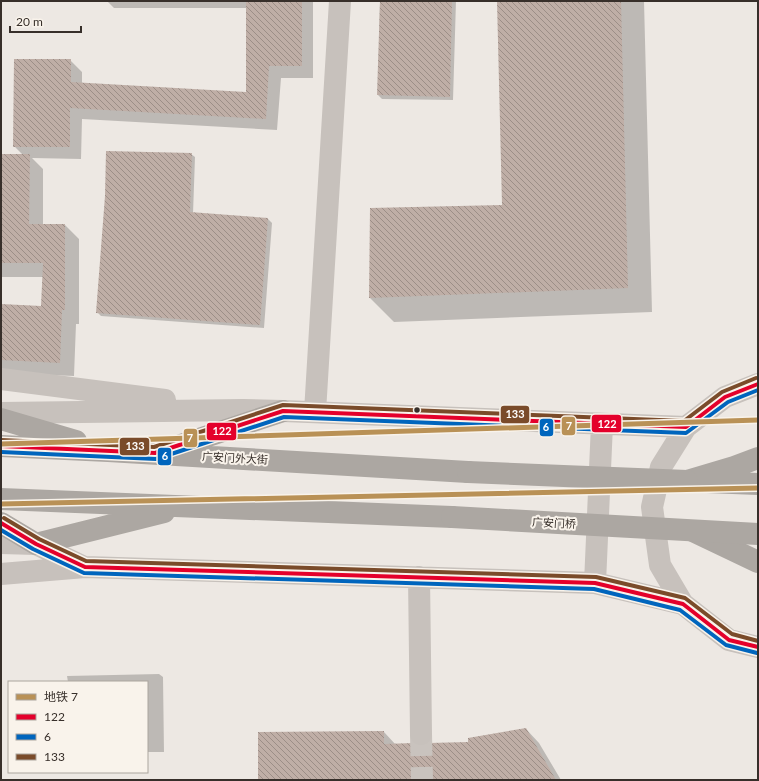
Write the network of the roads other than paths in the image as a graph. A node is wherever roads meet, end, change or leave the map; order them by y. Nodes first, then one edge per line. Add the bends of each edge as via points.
1 (340, 1) edge
2 (1, 379) edge
3 (758, 384) edge
4 (244, 410) junction
5 (283, 411) junction
6 (315, 412) junction
7 (1, 413) edge
8 (1, 419) edge
9 (602, 424) junction
10 (686, 427) junction
11 (1, 446) edge
12 (108, 451) junction
13 (155, 453) junction
14 (758, 458) edge
15 (687, 481) junction
16 (758, 484) edge
17 (1, 499) edge
18 (187, 507) junction
19 (1, 523) edge
20 (693, 531) junction
21 (758, 534) edge
22 (1, 543) edge
23 (36, 544) junction
24 (758, 562) edge
25 (85, 567) junction
26 (1, 574) edge
27 (419, 577) junction
28 (595, 583) junction
29 (682, 604) junction
30 (758, 647) edge
31 (421, 734) tunnel mouth

1 - 6 street
2 - 4 street
3 - 10 street via 725,397
4 - 5 street
4 - 7 street
5 - 6 street
5 - 13 highway
6 - 9 street
8 - 12 highway
9 - 10 street
9 - 28 street
10 - 29 street via 661,467 652,507 660,565
11 - 12 highway, 广安门外大街
12 - 13 highway, 广安门外大街
13 - 15 highway, 广安门外大街, bridge via 468,472
14 - 15 highway
15 - 16 highway
17 - 18 highway
18 - 20 highway, 广安门桥, bridge via 452,517
18 - 23 highway
19 - 23 highway
20 - 21 highway, 广安门桥, bridge
20 - 24 highway
22 - 23 street
23 - 25 street
25 - 26 street
25 - 27 street
27 - 28 street
27 - 31 street
28 - 29 street
29 - 30 street via 729,640

